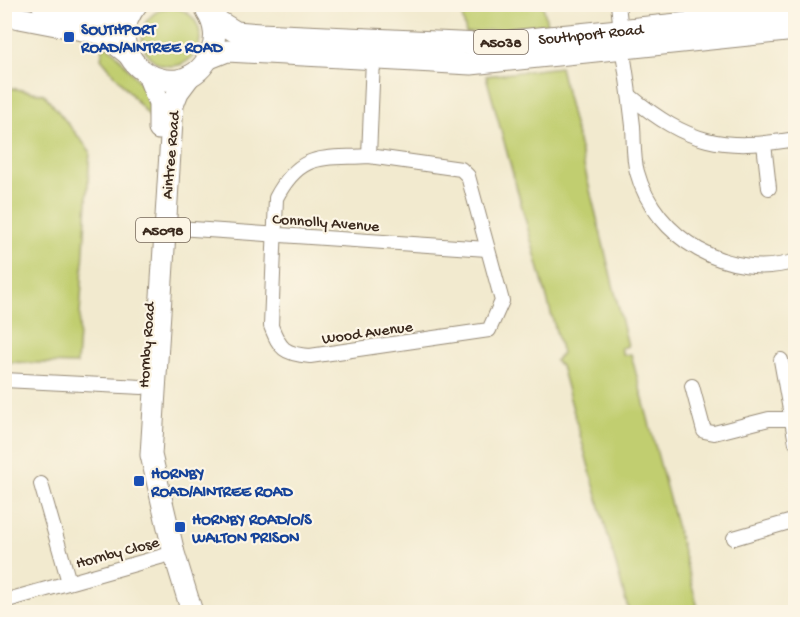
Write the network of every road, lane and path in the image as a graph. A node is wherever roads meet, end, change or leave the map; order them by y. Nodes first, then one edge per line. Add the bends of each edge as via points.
1 (42, 4) edge
2 (618, 4) edge
3 (133, 10) edge
4 (206, 10) edge
5 (795, 12) edge
6 (4, 15) edge
7 (795, 30) edge
8 (622, 40) junction
9 (128, 54) junction
10 (207, 59) junction
11 (373, 59) junction
12 (148, 75) junction
13 (190, 76) junction
14 (630, 96) junction
15 (795, 139) edge
16 (764, 144) junction
17 (369, 156) junction
18 (769, 188) dead end
19 (164, 227) junction
20 (275, 234) junction
21 (487, 249) junction
22 (795, 261) edge
23 (781, 360) dead end
24 (4, 380) edge
25 (692, 386) dead end
26 (142, 387) junction
27 (791, 419) junction
28 (795, 443) edge
29 (151, 455) joint
30 (41, 484) dead end
31 (795, 520) edge
32 (731, 538) dead end
33 (168, 555) junction
34 (69, 582) junction
35 (4, 601) edge
36 (179, 612) edge
37 (192, 612) edge

1 - 3 main road via 98,15
2 - 8 street
3 - 9 main road via 124,33
4 - 8 main road, Southport Road / A5038 via 236,32 420,44
4 - 10 main road, A5038 via 214,36
5 - 8 main road, Southport Road / A5038
6 - 9 main road via 103,34
7 - 8 main road, Southport Road / A5038
8 - 11 main road, Southport Road / A5038 via 471,64
8 - 14 street
9 - 12 main road
10 - 11 main road, Southport Road / A5038 via 227,51
10 - 13 main road, Aintree Road
11 - 17 street
12 - 13 main road via 169,81
12 - 26 main road, Hornby Road / A5098 via 160,118
13 - 19 main road, Aintree Road / A5098 via 173,105
14 - 16 street via 673,128 711,143
14 - 22 street via 637,172 656,213 676,236 710,256 748,267
15 - 16 street
16 - 18 street
17 - 20 street via 308,160 299,167 276,198
17 - 21 street via 461,168 468,176
19 - 20 street, Connolly Avenue
19 - 29 main road, Aintree Road / A5098
20 - 21 street, Connolly Avenue
20 - 21 street, Wood Avenue via 272,326 278,344 292,355 309,356 489,330 502,301
23 - 27 street
24 - 26 street
25 - 27 street via 704,430 714,433 759,421
26 - 33 main road, Hornby Road / A5098 via 138,452
27 - 28 street
29 - 33 main road, Hornby Road / A5098
30 - 34 street, Hornby Close
31 - 32 street
33 - 34 street, Hornby Close
33 - 36 main road, Hornby Road / A5098
33 - 37 main road, Hornby Road / A5098
34 - 35 street, Hornby Close

